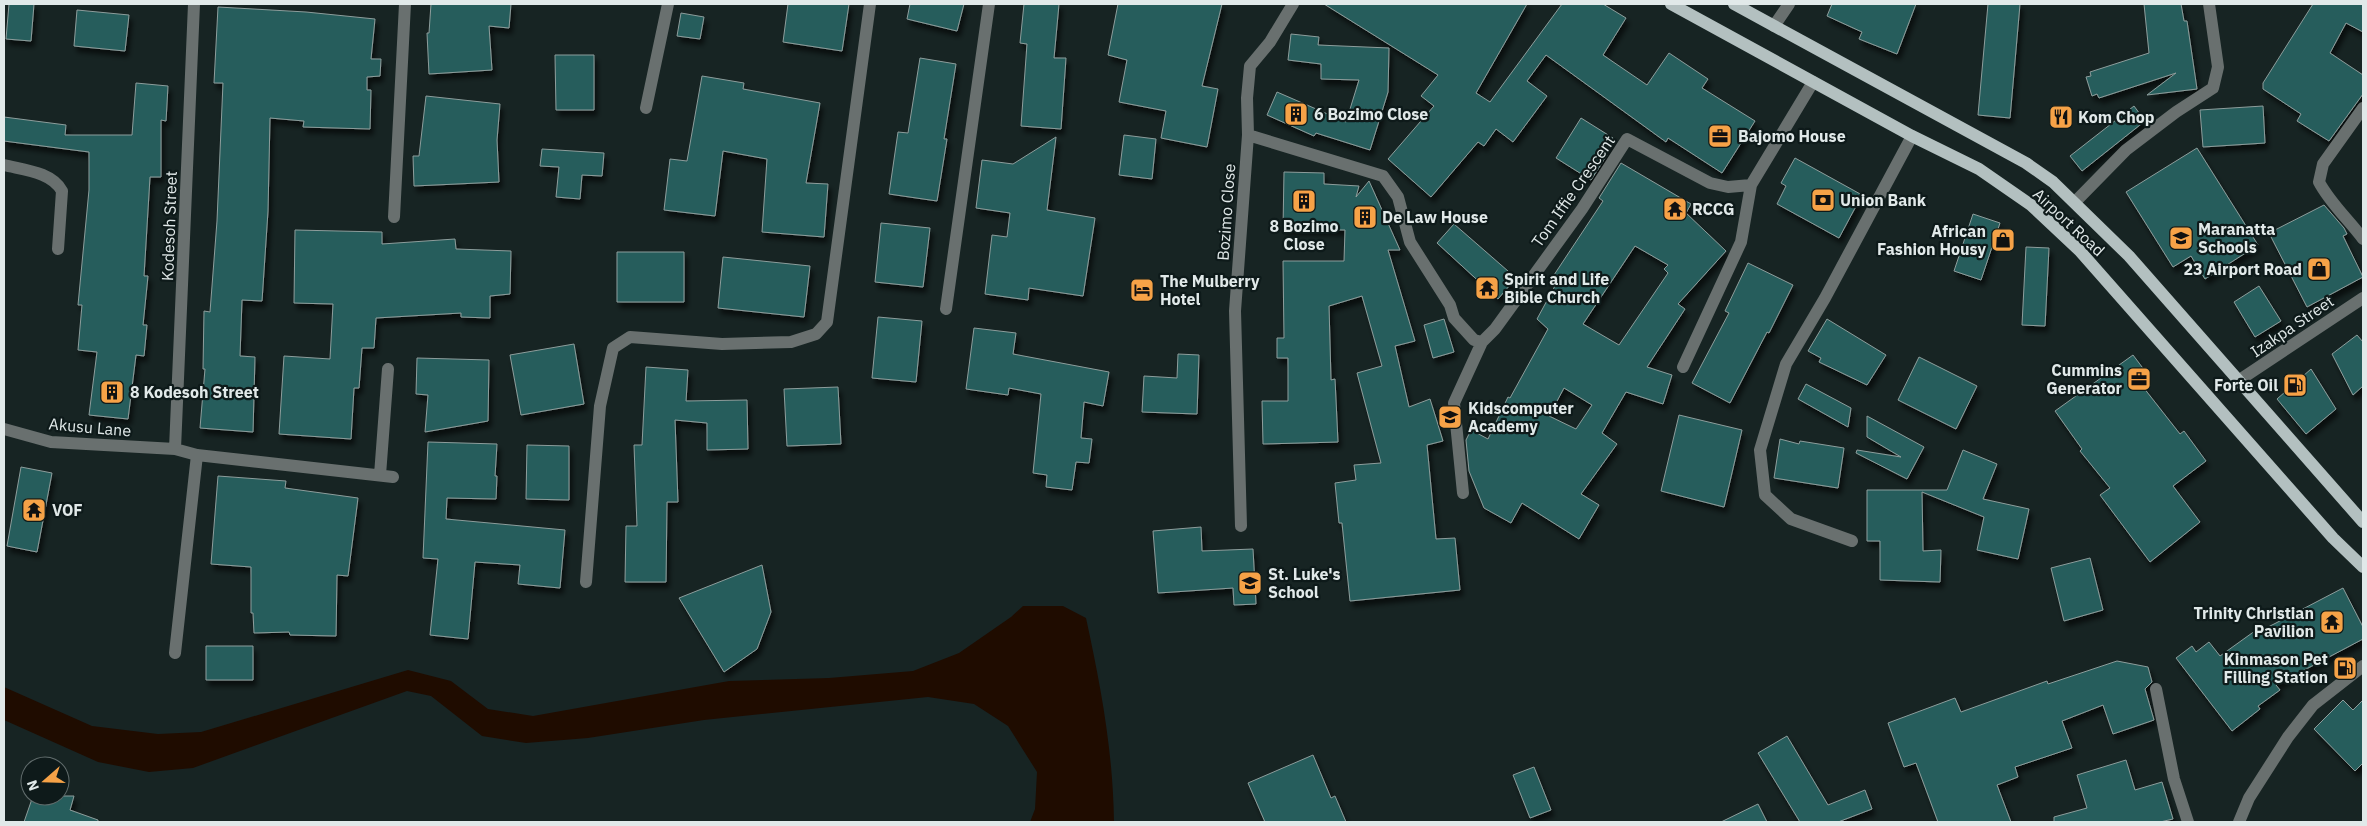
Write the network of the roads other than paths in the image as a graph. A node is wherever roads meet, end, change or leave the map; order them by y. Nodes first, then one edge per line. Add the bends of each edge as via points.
1 (194, 4) edge
2 (405, 4) edge
3 (668, 4) edge
4 (870, 4) edge
5 (989, 4) edge
6 (1293, 4) edge
7 (1671, 4) edge
8 (1734, 4) edge
9 (1789, 4) edge
10 (2209, 4) edge
11 (1774, 26) junction
12 (1813, 82) junction
13 (646, 108) dead end
14 (2363, 108) edge
15 (1248, 135) junction
16 (1912, 136) junction
17 (4, 165) edge
18 (1751, 185) junction
19 (2075, 202) junction
20 (394, 217) dead end
21 (2363, 239) edge
22 (58, 249) dead end
23 (2363, 298) edge
24 (946, 309) dead end
25 (1482, 342) junction
26 (1683, 367) dead end
27 (388, 369) dead end
28 (2238, 381) junction
29 (4, 429) edge
30 (175, 449) junction
31 (197, 456) junction
32 (380, 475) junction
33 (394, 477) dead end
34 (1463, 493) dead end
35 (2363, 522) edge
36 (1241, 526) dead end
37 (1852, 541) dead end
38 (2363, 566) edge
39 (586, 582) dead end
40 (175, 653) dead end
41 (2363, 666) edge
42 (2156, 689) dead end
43 (2188, 822) edge
44 (2239, 822) edge

1 - 30 street, Kodesoh Street
2 - 20 street
3 - 13 street
4 - 39 street via 827,322 816,334 791,342 722,344 630,337 613,348 600,406
5 - 24 street
6 - 15 street, Bozimo Close via 1270,42 1250,66 1246,98
7 - 12 main road, Airport Road
8 - 11 main road, Airport Road
9 - 11 street
10 - 19 street via 2218,67 2212,88 2126,150
11 - 19 main road, Airport Road via 2026,163
12 - 16 main road, Airport Road
12 - 18 street
14 - 21 street via 2323,164 2319,182
15 - 25 street via 1383,176 1398,197 1410,242 1450,305 1454,318 1474,340
15 - 36 street, Bozimo Close via 1235,311
16 - 37 street via 1786,364 1760,450 1765,495 1791,519
16 - 38 main road, Airport Road via 1979,169 2031,205 2080,250 2333,538
17 - 22 street via 50,177 59,184 62,191
18 - 25 street, Tom Iffie Crescent via 1728,187 1710,182 1626,139 1582,209 1495,329
18 - 26 street via 1742,242
19 - 28 main road, Airport Road via 2128,256
23 - 28 street, Izakpa Street
25 - 34 street, Tom Iffie Crescent via 1454,403
27 - 32 street
28 - 35 main road, Airport Road
29 - 30 street, Akusu Lane via 51,442
30 - 31 street, Akusu Lane
31 - 32 street, Akusu Lane
31 - 40 street
32 - 33 street, Akusu Lane
41 - 44 street via 2313,705 2249,798
42 - 43 street via 2174,779

